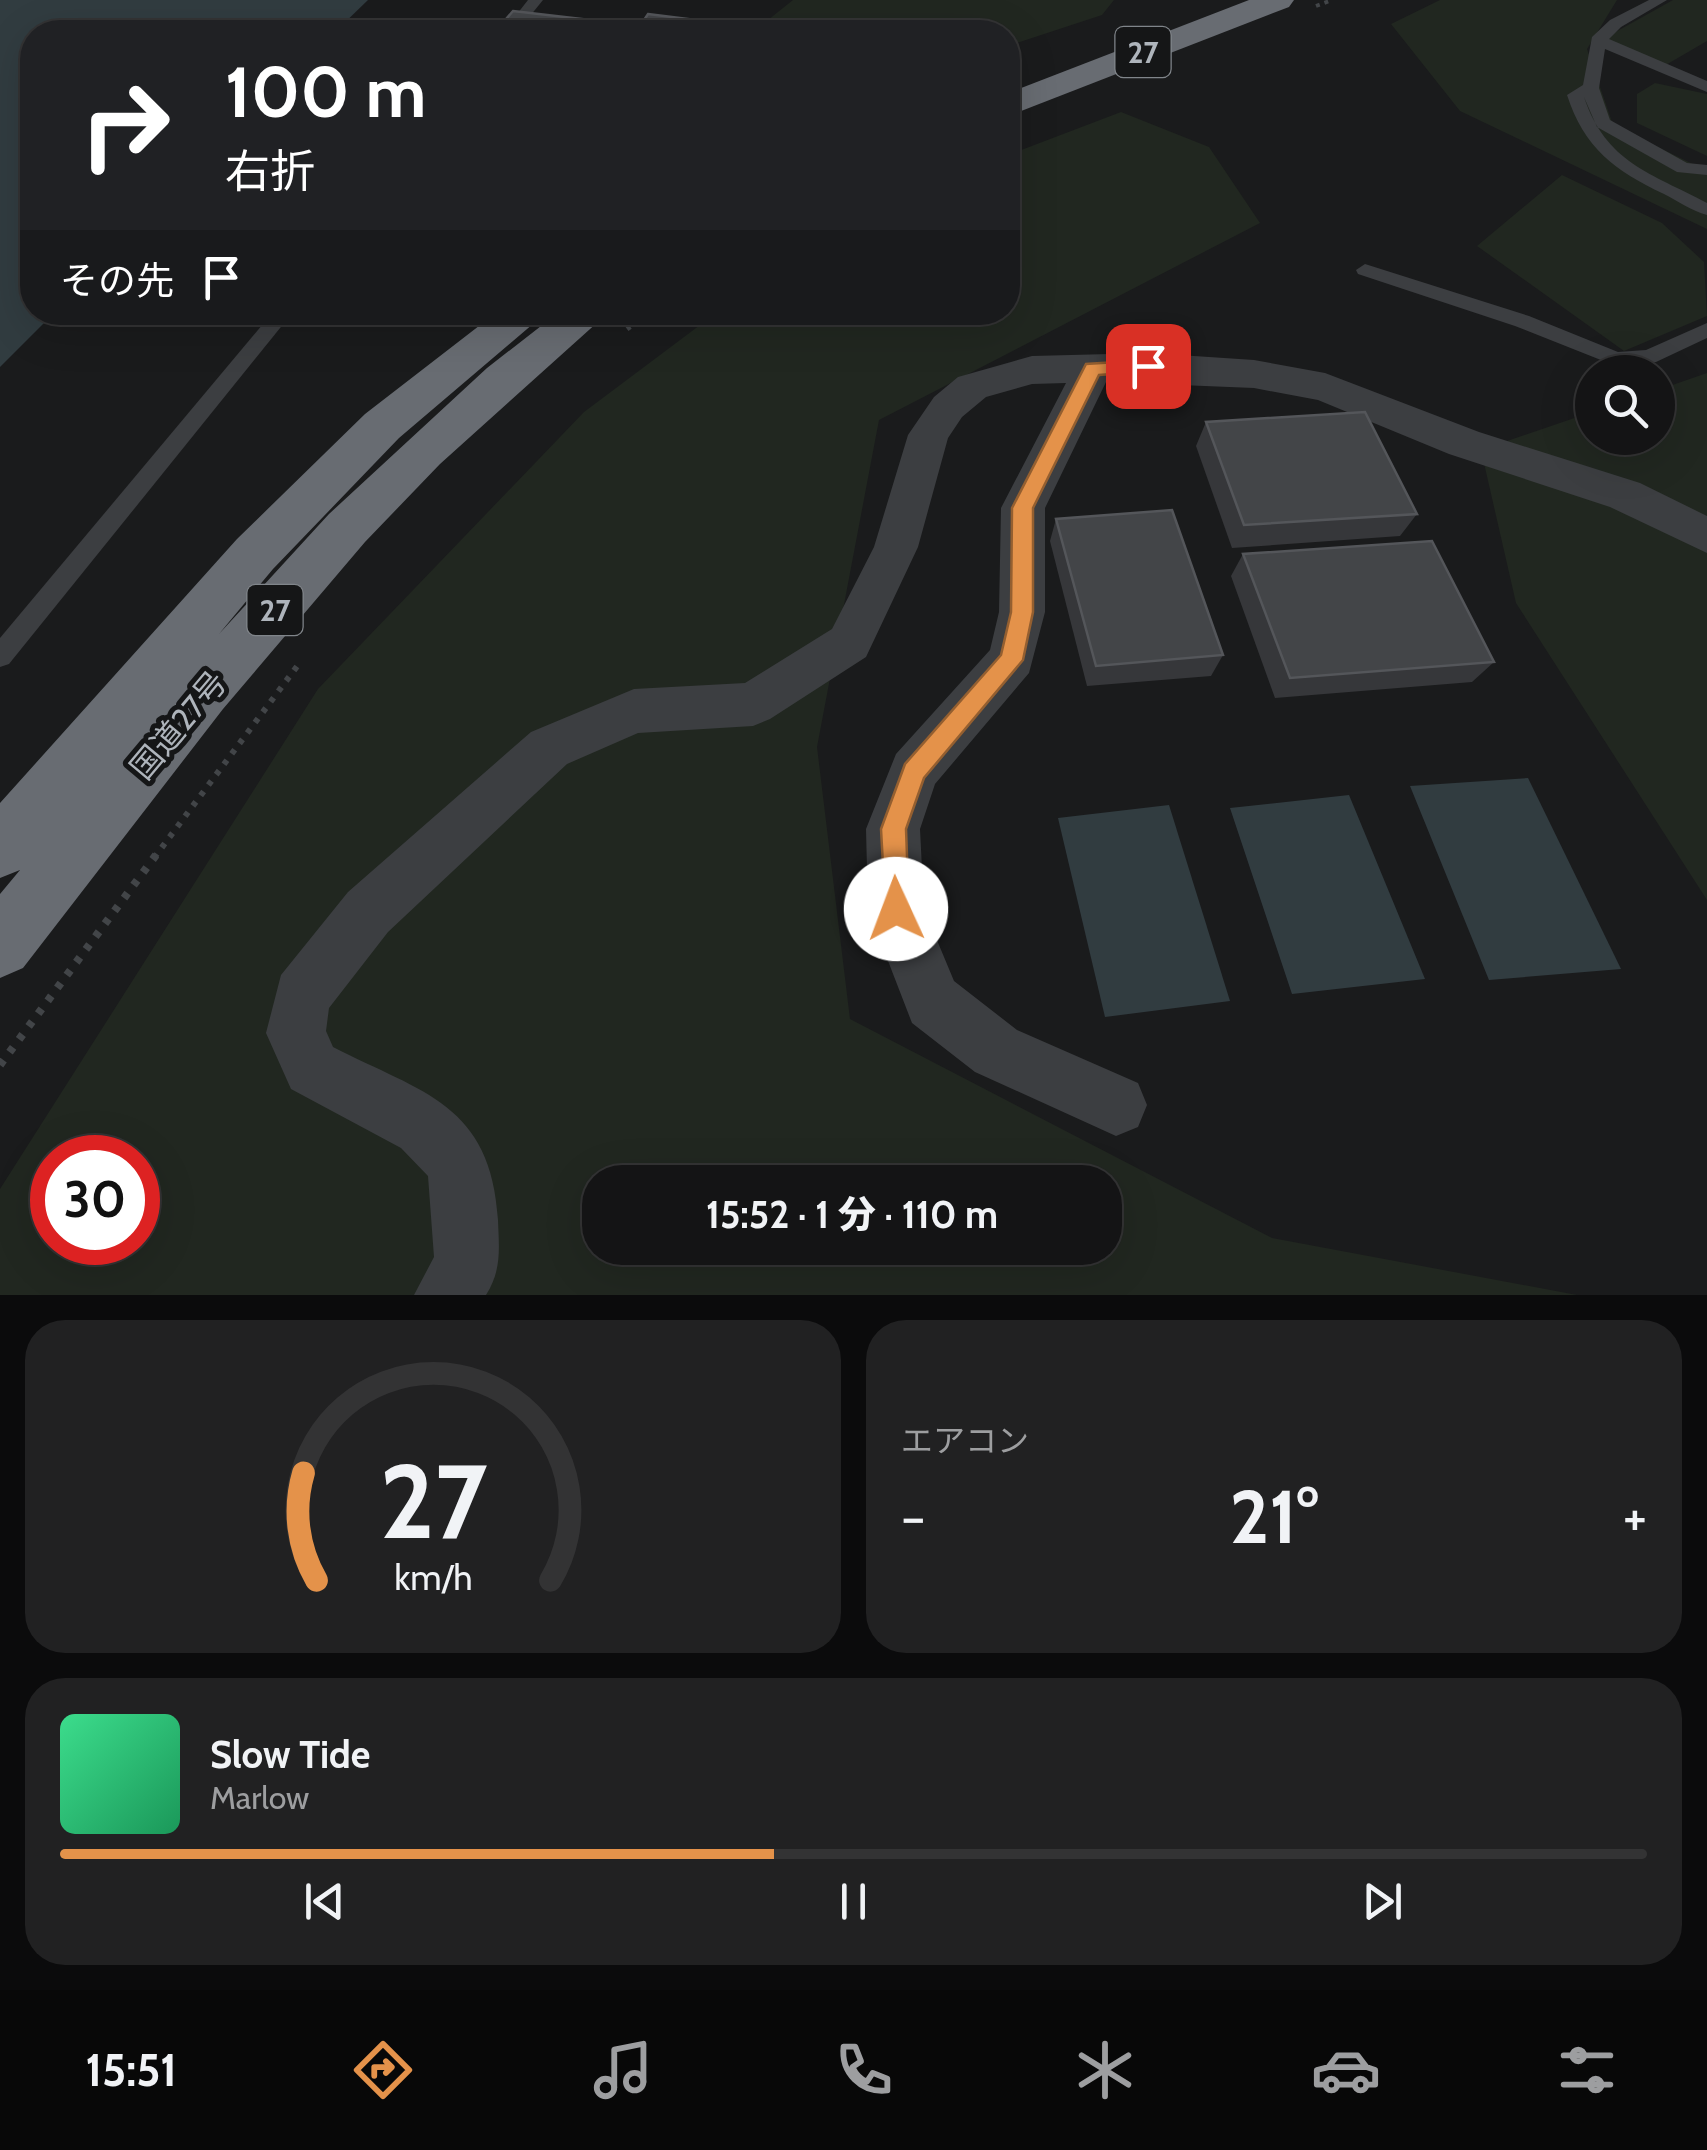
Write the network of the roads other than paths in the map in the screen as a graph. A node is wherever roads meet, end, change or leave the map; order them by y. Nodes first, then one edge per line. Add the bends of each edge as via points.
1 (536, 0) edge
2 (1214, 0) edge
3 (1278, 0) edge
4 (1660, 0) edge
5 (520, 20) edge
6 (1596, 40) junction
7 (1020, 71) edge
8 (1707, 87) edge
9 (1591, 88) junction
10 (1020, 100) edge
11 (1707, 170) edge
12 (1707, 210) edge
13 (1366, 270) dead end
14 (273, 325) edge
15 (510, 325) edge
16 (598, 325) edge
17 (1707, 330) edge
18 (1093, 368) junction
19 (1707, 536) edge
20 (0, 656) edge
21 (0, 848) edge
22 (0, 945) edge
23 (1116, 1106) dead end
24 (448, 1295) edge

1 - 5 lane
2 - 7 highway, 27
3 - 10 highway, 27
4 - 6 lane
6 - 8 lane
6 - 9 lane
9 - 11 lane via 1603,123 1683,168
9 - 12 lane via 1575,96 1581,123 1615,165
13 - 17 lane via 1488,308 1616,359 1649,357
14 - 20 lane
15 - 21 highway, 国道27号 / 27 via 382,426 280,529
16 - 22 highway, 国道27号 / 27 via 543,346 338,542
18 - 19 street via 1254,374 1325,387 1464,443 1625,495
18 - 23 street via 1023,508 1022,612 1012,660 914,772 893,829 896,909 933,1002 996,1052
18 - 24 street via 1032,370 972,387 948,407 928,435 896,547 849,643 753,704 634,711 549,748 368,912 302,996 296,1033 312,1068 422,1126 456,1160 467,1264

